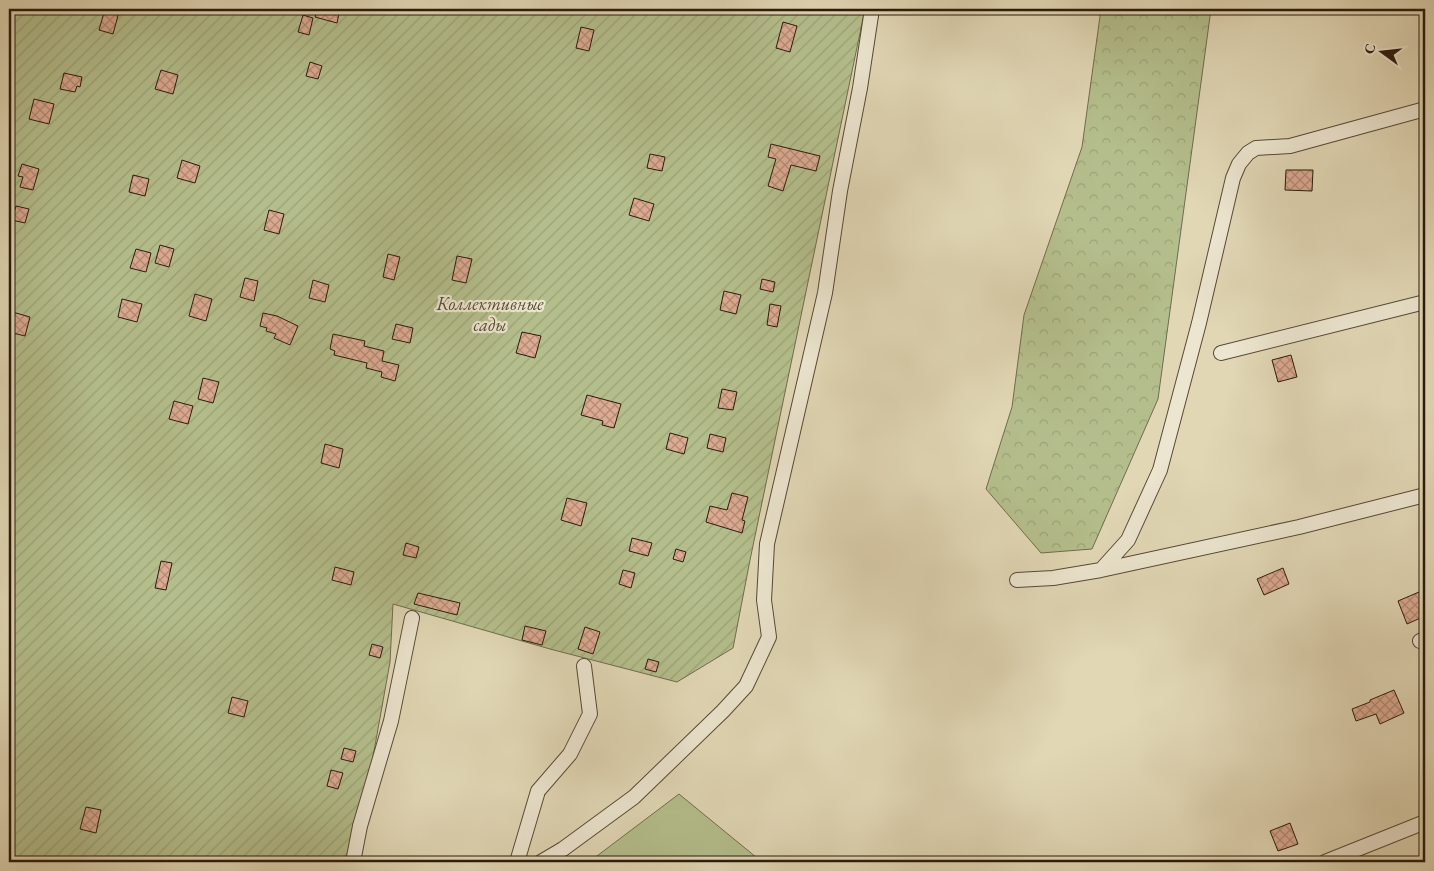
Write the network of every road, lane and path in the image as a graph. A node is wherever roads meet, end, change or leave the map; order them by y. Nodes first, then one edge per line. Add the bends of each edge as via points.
1 (872, 9) edge
2 (1425, 109) edge
3 (1425, 302) edge
4 (1221, 354) dead end
5 (1425, 495) edge
6 (1101, 570) junction
7 (1017, 580) dead end
8 (412, 618) dead end
9 (584, 666) dead end
10 (1425, 822) edge
11 (353, 862) edge
12 (517, 862) edge
13 (540, 862) edge
14 (1325, 862) edge

1 - 13 street via 825,292 767,544 764,600 769,637 746,686 723,711 634,796 563,849
2 - 6 street via 1290,146 1256,148 1239,164 1160,470 1128,540
3 - 4 street
5 - 6 street via 1299,527
6 - 7 street
8 - 11 street via 391,721 360,826
9 - 12 street via 590,714 570,754 538,791
10 - 14 street

